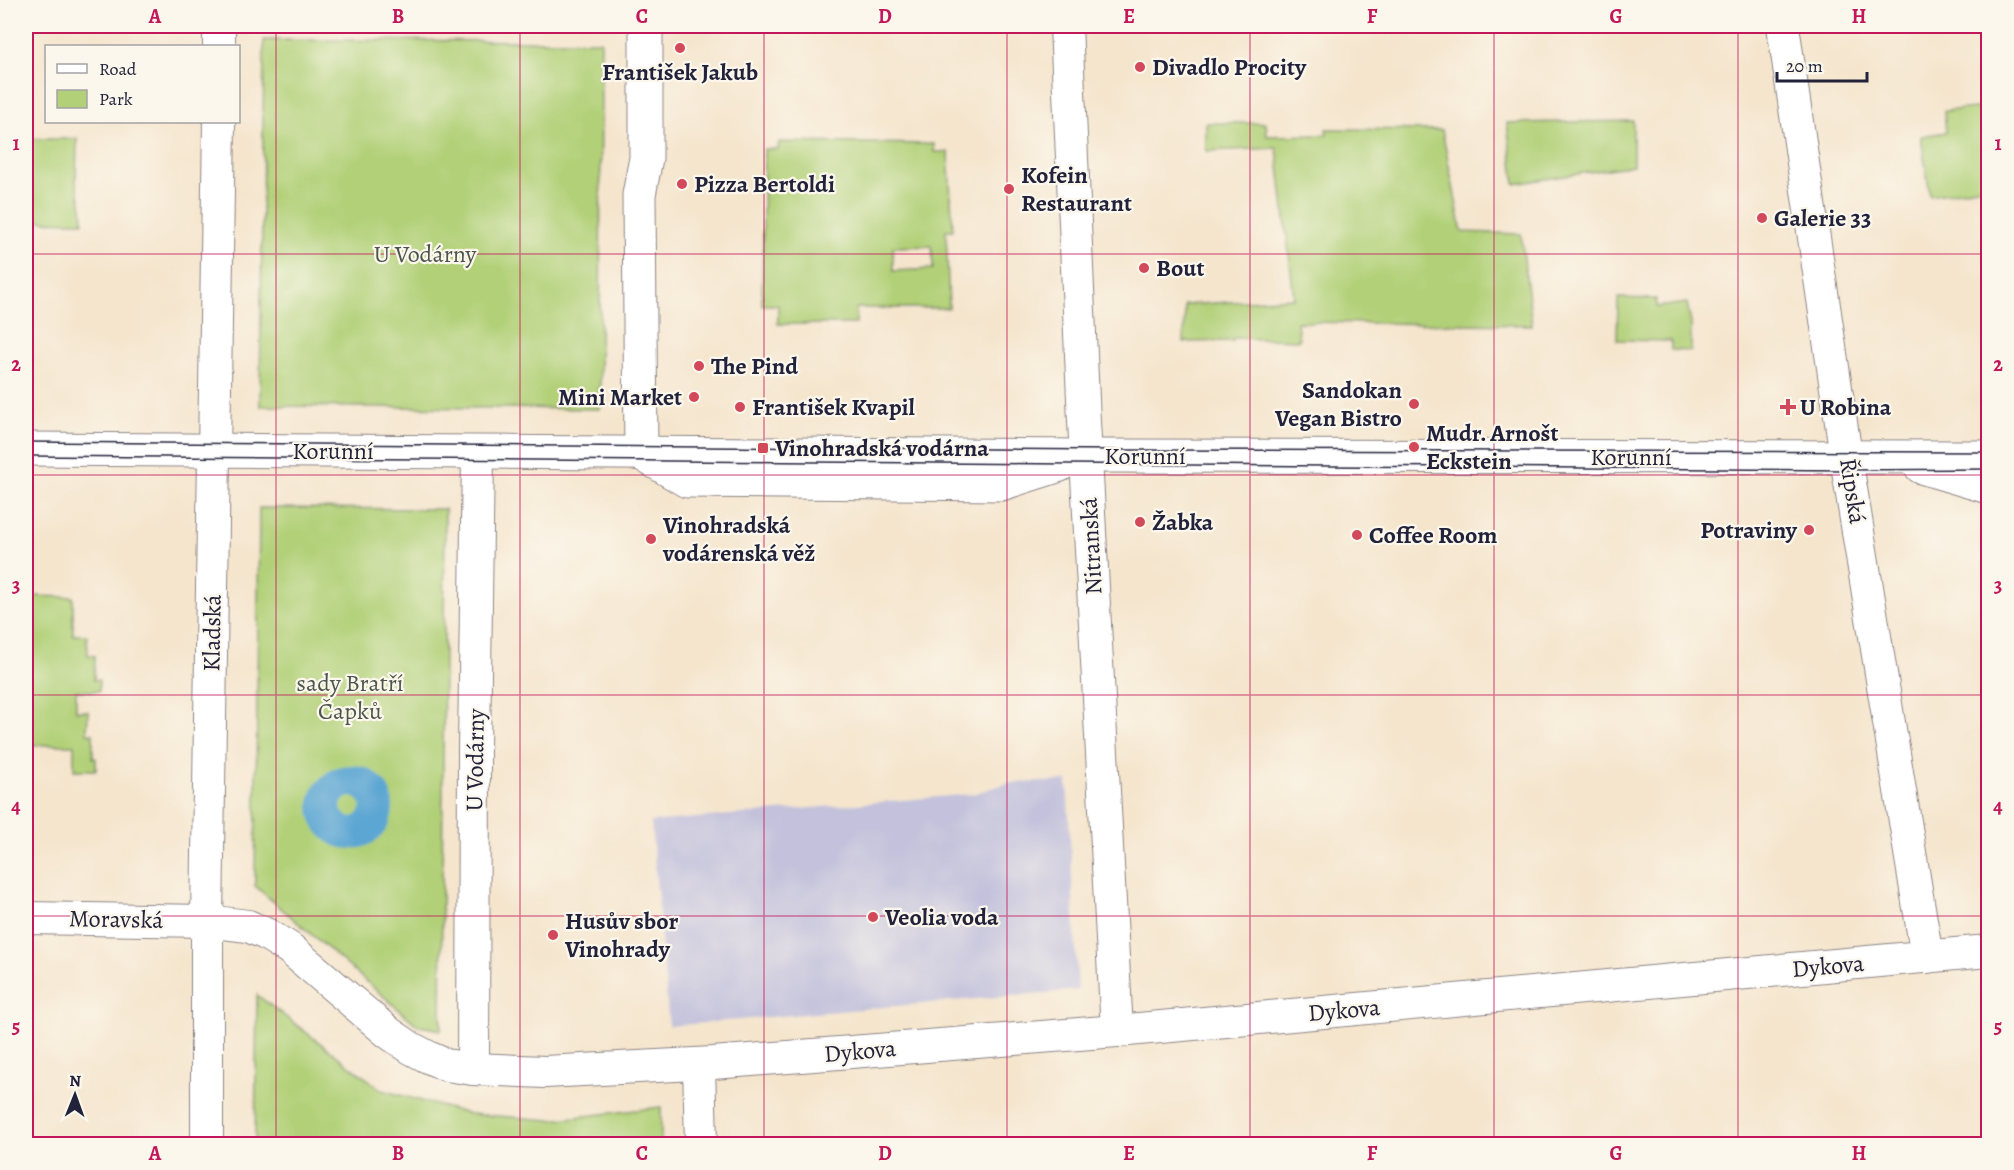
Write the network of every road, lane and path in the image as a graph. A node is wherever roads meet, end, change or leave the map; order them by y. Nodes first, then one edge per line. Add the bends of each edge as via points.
1 (219, 26) edge
2 (646, 26) edge
3 (1066, 26) edge
4 (1783, 26) edge
5 (219, 45) edge
6 (219, 123) edge
7 (26, 449) edge
8 (215, 451) junction
9 (478, 452) junction
10 (641, 453) junction
11 (1086, 456) junction
12 (1847, 457) junction
13 (1888, 457) junction
14 (1989, 457) edge
15 (1989, 487) edge
16 (26, 918) edge
17 (207, 921) junction
18 (1989, 951) edge
19 (1927, 957) junction
20 (1117, 1031) junction
21 (699, 1064) junction
22 (473, 1069) junction
23 (207, 1144) edge
24 (701, 1144) edge

1 - 5 street
2 - 10 street via 646,158 639,195
3 - 11 street, Nitranská
4 - 12 street, Řipská
6 - 8 street, Kladská
7 - 8 street, Korunní
8 - 9 street, Korunní
8 - 17 street, Kladská
9 - 10 street, Korunní
9 - 22 street, U Vodárny
10 - 11 street, Korunní
11 - 12 street, Korunní
11 - 20 street, Nitranská
12 - 13 street, Korunní
12 - 19 street, Řipská
13 - 14 street, Korunní
13 - 15 street, Korunní
16 - 17 street, Moravská
17 - 22 street via 248,926 266,934 289,948 411,1048 446,1065
17 - 23 street, Kladská
18 - 19 street, Dykova
19 - 20 street, Dykova
20 - 21 street, Dykova
21 - 22 street, Dykova via 545,1072
21 - 24 street

